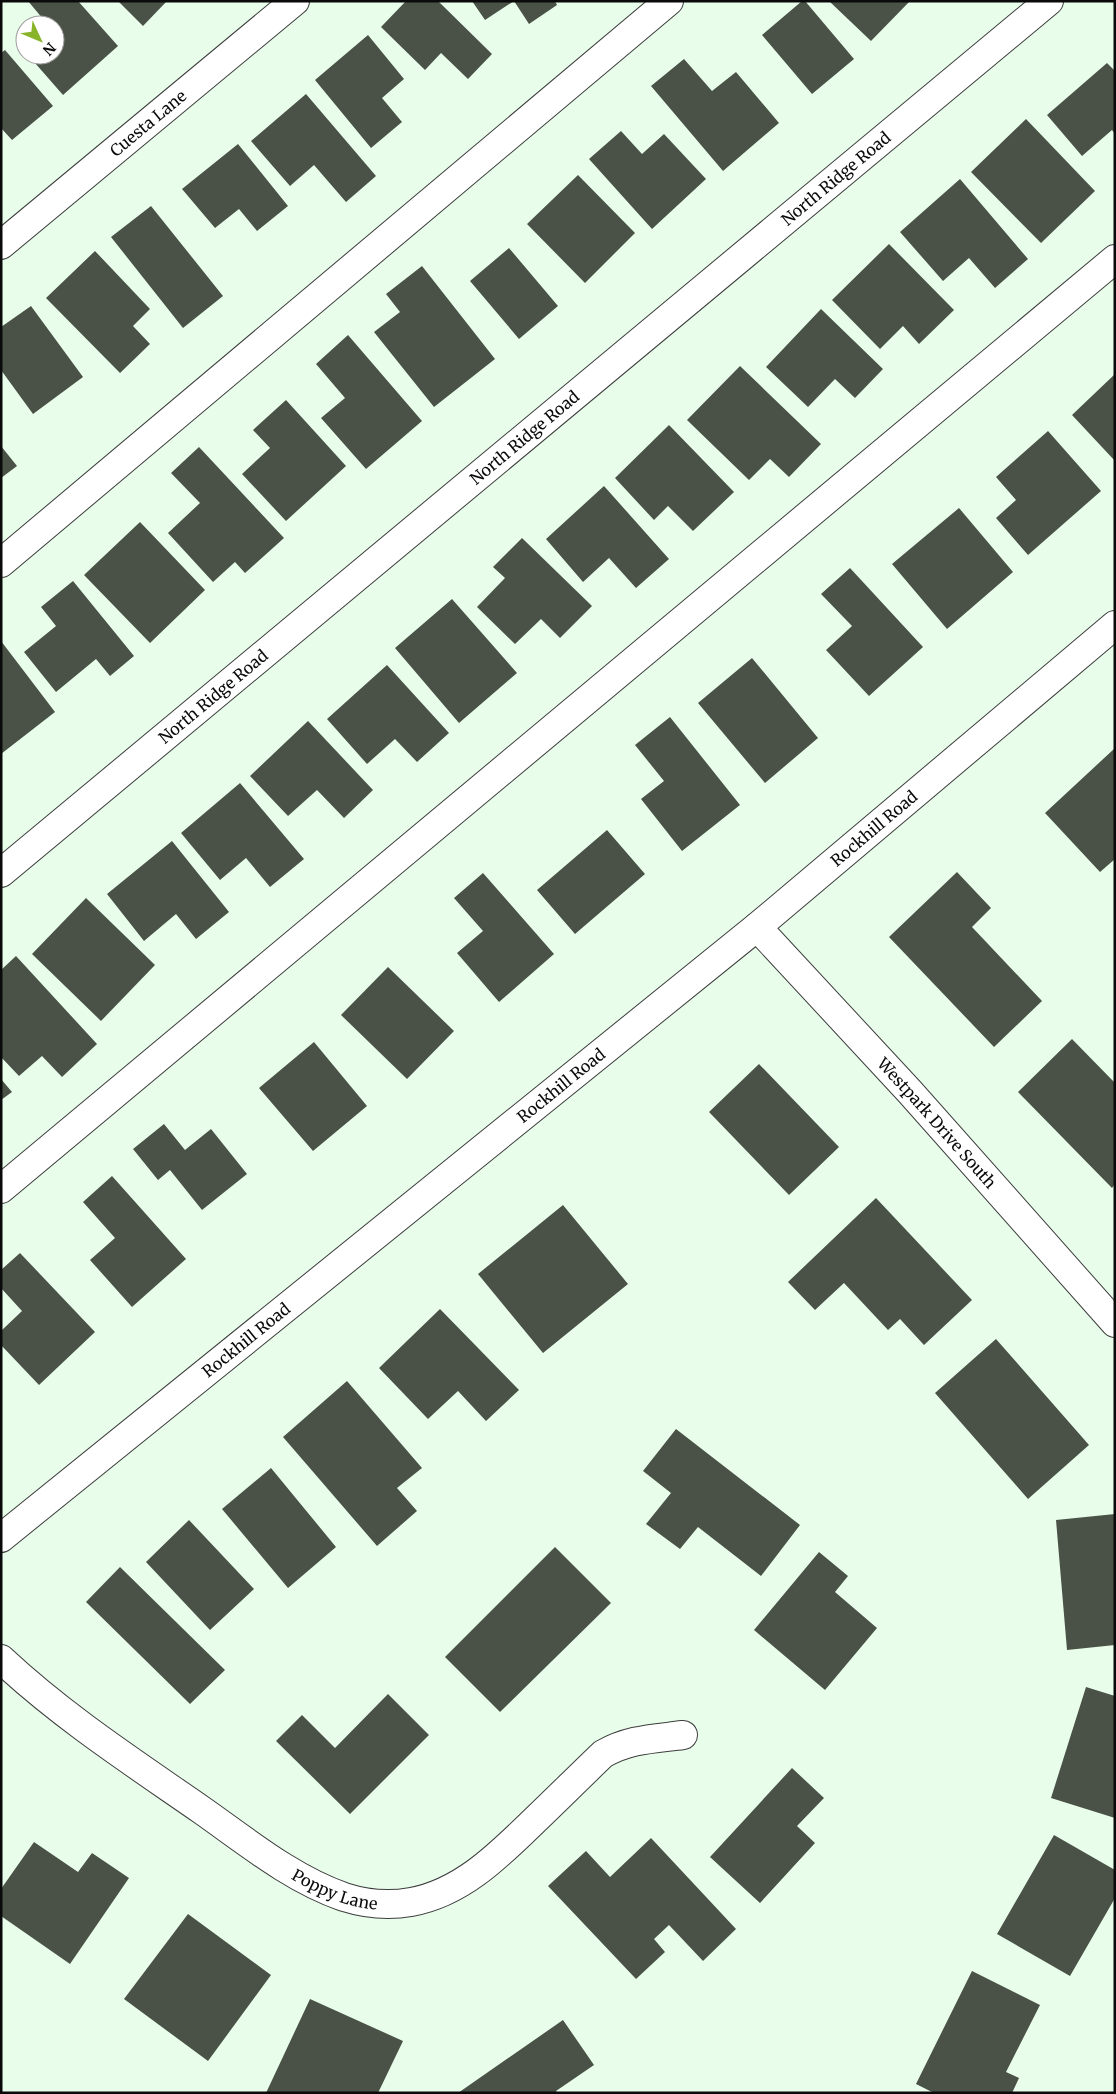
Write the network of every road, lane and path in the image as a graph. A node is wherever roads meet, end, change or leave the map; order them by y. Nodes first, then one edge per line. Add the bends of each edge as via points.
1 (295, 1) edge
2 (669, 1) edge
3 (1049, 1) edge
4 (1, 245) edge
5 (1115, 259) edge
6 (1, 563) edge
7 (1115, 625) edge
8 (1, 873) edge
9 (757, 927) junction
10 (1, 1189) edge
11 (1115, 1323) edge
12 (1, 1538) edge
13 (1, 1659) edge
14 (683, 1736) dead end

1 - 4 street, Cuesta Lane
2 - 6 street
3 - 8 street, North Ridge Road
5 - 10 street
7 - 9 street, Rockhill Road
9 - 11 street, Westpark Drive South via 910,1092
9 - 12 street, Rockhill Road
13 - 14 street, Poppy Lane via 54,1706 92,1734 286,1869 344,1897 369,1903 412,1902 460,1883 494,1859 603,1754 638,1740

